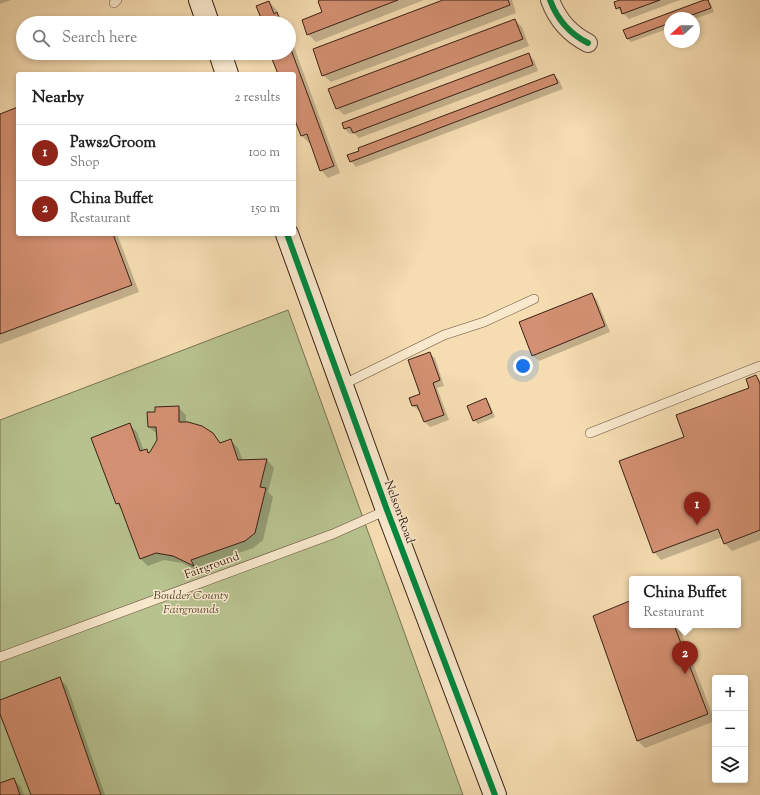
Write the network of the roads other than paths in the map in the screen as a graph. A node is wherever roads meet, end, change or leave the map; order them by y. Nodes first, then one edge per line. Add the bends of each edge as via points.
1 (200, 0) edge
2 (550, 0) edge
3 (206, 16) edge
4 (588, 43) dead end
5 (223, 60) edge
6 (227, 72) edge
7 (288, 236) edge
8 (534, 299) dead end
9 (760, 366) edge
10 (342, 385) junction
11 (590, 433) dead end
12 (387, 510) junction
13 (0, 657) edge
14 (495, 795) edge

1 - 3 main road
2 - 4 street via 567,29
5 - 6 main road
7 - 10 main road, Nelson Road
8 - 10 lane via 484,322 444,334
9 - 11 lane
10 - 12 main road, Nelson Road
12 - 13 lane, Fairground via 333,534
12 - 14 main road, Nelson Road

